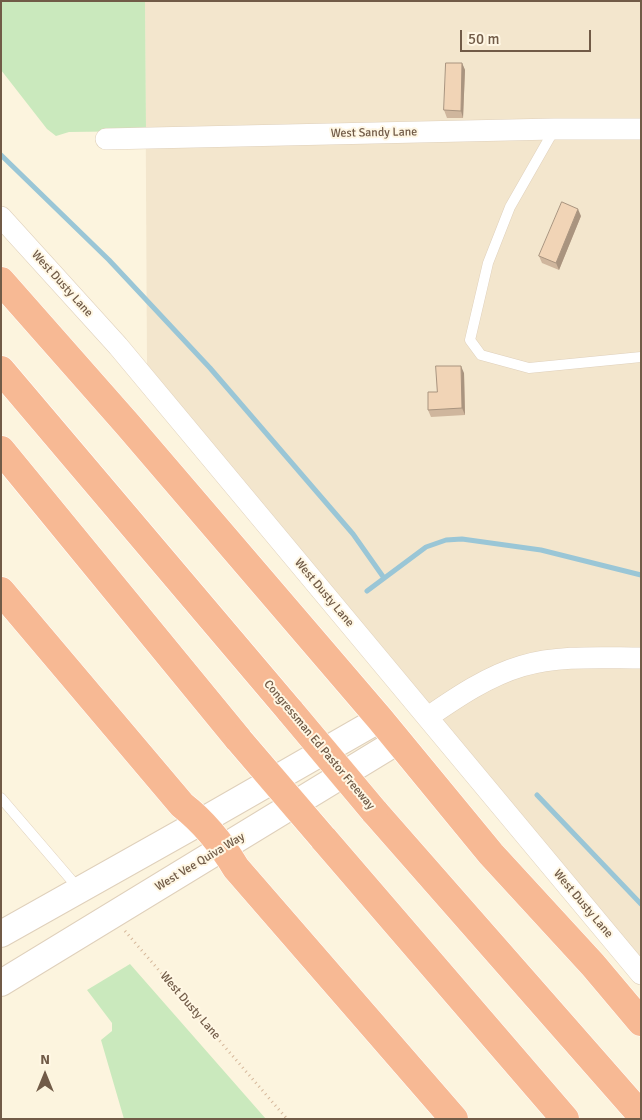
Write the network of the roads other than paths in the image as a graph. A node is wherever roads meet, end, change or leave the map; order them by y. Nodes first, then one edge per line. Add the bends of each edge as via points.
1 (554, 129) junction
2 (641, 129) edge
3 (106, 138) dead end
4 (1, 217) edge
5 (1, 281) edge
6 (641, 358) edge
7 (1, 370) edge
8 (1, 450) edge
9 (1, 591) edge
10 (641, 658) edge
11 (428, 717) junction
12 (380, 719) junction
13 (398, 741) junction
14 (1, 798) edge
15 (202, 821) junction
16 (224, 848) junction
17 (79, 890) junction
18 (1, 934) edge
19 (641, 974) edge
20 (1, 983) edge
21 (641, 1022) edge
22 (641, 1115) edge
23 (454, 1119) edge
24 (564, 1119) edge

1 - 2 street, West Sandy Lane
1 - 3 street, West Sandy Lane
1 - 6 lane via 510,207 488,263 470,340 481,355 529,368
4 - 11 street, West Dusty Lane via 118,346
5 - 12 highway
7 - 22 highway, Congressman Ed Pastor Freeway, bridge via 374,811
8 - 24 highway, bridge via 239,740
9 - 15 highway via 182,805
10 - 11 street via 561,659 522,666 457,697
11 - 19 street, West Dusty Lane
12 - 13 highway
12 - 15 street
13 - 16 street, West Vee Quiva Way
13 - 21 highway via 491,854
14 - 17 lane
15 - 16 highway
15 - 17 street
16 - 20 street, West Vee Quiva Way
16 - 23 highway via 236,868
17 - 18 street

